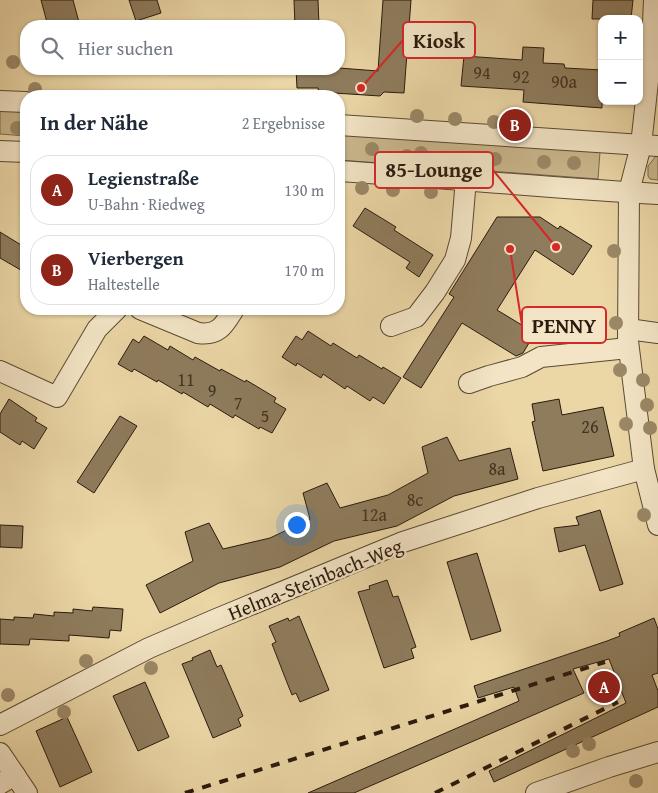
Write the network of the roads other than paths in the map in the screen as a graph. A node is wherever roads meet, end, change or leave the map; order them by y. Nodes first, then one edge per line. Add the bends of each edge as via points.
1 (654, 0) edge
2 (652, 90) edge
3 (0, 101) edge
4 (20, 102) edge
5 (345, 125) edge
6 (650, 146) edge
7 (0, 151) edge
8 (20, 152) edge
9 (345, 171) edge
10 (466, 179) junction
11 (629, 192) junction
12 (658, 194) edge
13 (111, 315) edge
14 (154, 315) edge
15 (230, 315) edge
16 (391, 326) dead end
17 (658, 333) edge
18 (628, 338) junction
19 (0, 371) edge
20 (469, 383) dead end
21 (644, 469) junction
22 (658, 525) edge
23 (0, 725) edge
24 (658, 752) edge
25 (0, 754) edge
26 (8, 780) edge
27 (27, 793) edge
28 (536, 793) edge

1 - 2 street
2 - 6 street
3 - 4 street
5 - 6 street
6 - 11 street
7 - 8 street
9 - 10 street
10 - 11 street
10 - 16 street via 461,238 455,260 416,317
11 - 12 street
11 - 18 street
13 - 19 street via 97,329 57,397
14 - 15 street via 198,333 209,334 217,331
17 - 18 street
18 - 20 street via 541,357 522,367
18 - 21 street
21 - 22 street
21 - 23 street, Helma-Steinbach-Weg via 538,498 403,542 149,648
24 - 28 street
25 - 26 street
26 - 27 street

